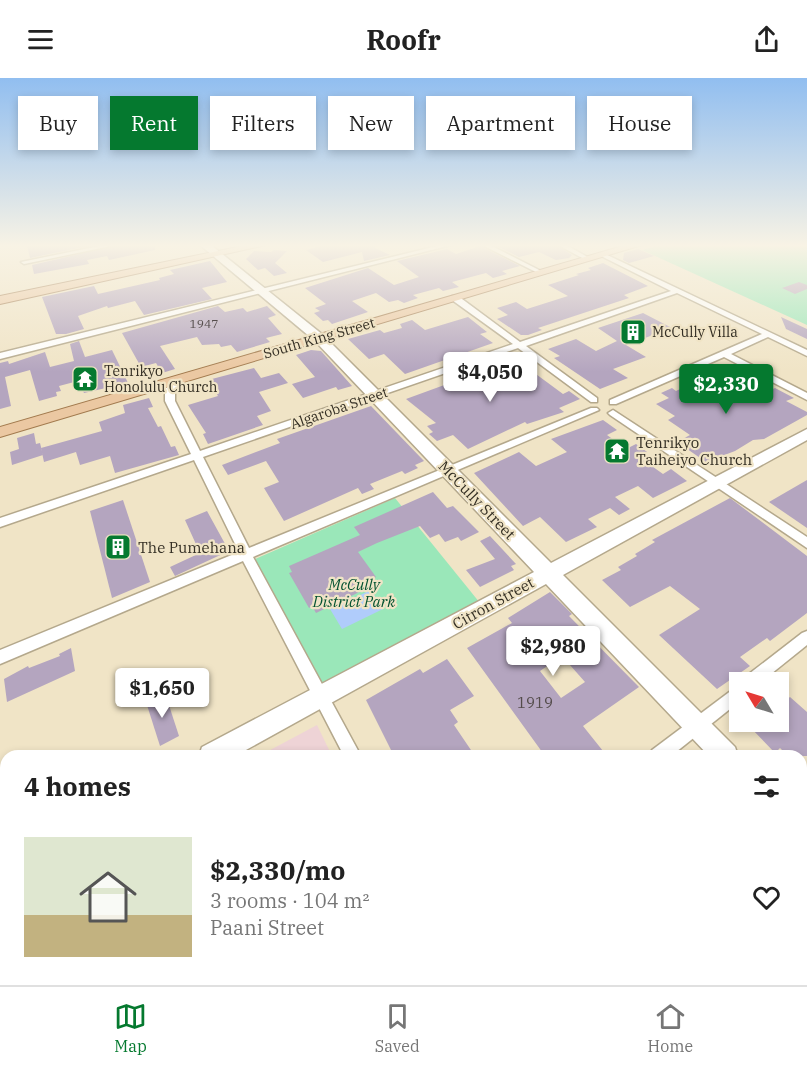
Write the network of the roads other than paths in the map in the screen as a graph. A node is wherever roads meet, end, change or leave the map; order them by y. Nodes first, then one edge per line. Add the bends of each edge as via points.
1 (60, 287) edge
2 (258, 287) edge
3 (277, 287) edge
4 (492, 287) edge
5 (669, 287) edge
6 (262, 291) junction
7 (677, 291) junction
8 (455, 298) junction
9 (0, 300) edge
10 (767, 335) junction
11 (319, 338) junction
12 (519, 346) junction
13 (807, 353) edge
14 (725, 354) junction
15 (0, 356) edge
16 (186, 377) junction
17 (375, 395) junction
18 (807, 397) edge
19 (594, 405) junction
20 (613, 407) junction
21 (0, 432) edge
22 (807, 434) edge
23 (196, 457) junction
24 (448, 471) junction
25 (720, 482) junction
26 (0, 524) edge
27 (807, 543) edge
28 (247, 557) junction
29 (548, 573) junction
30 (807, 637) edge
31 (0, 657) edge
32 (763, 672) edge
33 (322, 697) junction
34 (729, 700) edge
35 (697, 725) junction
36 (223, 750) edge
37 (350, 750) edge
38 (666, 750) edge
39 (720, 750) edge

1 - 9 main road
2 - 6 main road, McCully Street
3 - 6 street
4 - 8 main road, South King Street
5 - 7 street
6 - 11 main road, McCully Street
6 - 15 street
7 - 10 street
7 - 12 street, Algaroba Street
8 - 11 main road, South King Street
8 - 12 street
10 - 13 street
10 - 14 street
11 - 16 main road, South King Street
11 - 17 main road, McCully Street
12 - 17 street, Algaroba Street
12 - 19 street
14 - 18 street
14 - 20 street
16 - 21 main road, South King Street
16 - 23 street via 171,386 168,398
17 - 23 street, Algaroba Street
17 - 24 main road, McCully Street
19 - 20 street via 601,398
19 - 20 street via 602,414
19 - 24 street
20 - 25 street via 675,455
22 - 25 main road, Citron Street
23 - 26 street, Algaroba Street
23 - 28 street
24 - 28 street
24 - 29 main road, McCully Street
25 - 27 street
25 - 29 main road, Citron Street
28 - 31 street
28 - 33 street
29 - 33 main road, Citron Street
29 - 35 main road, McCully Street
30 - 32 street
33 - 36 main road, Citron Street
33 - 37 street
34 - 35 street
35 - 38 street
35 - 39 main road, McCully Street

